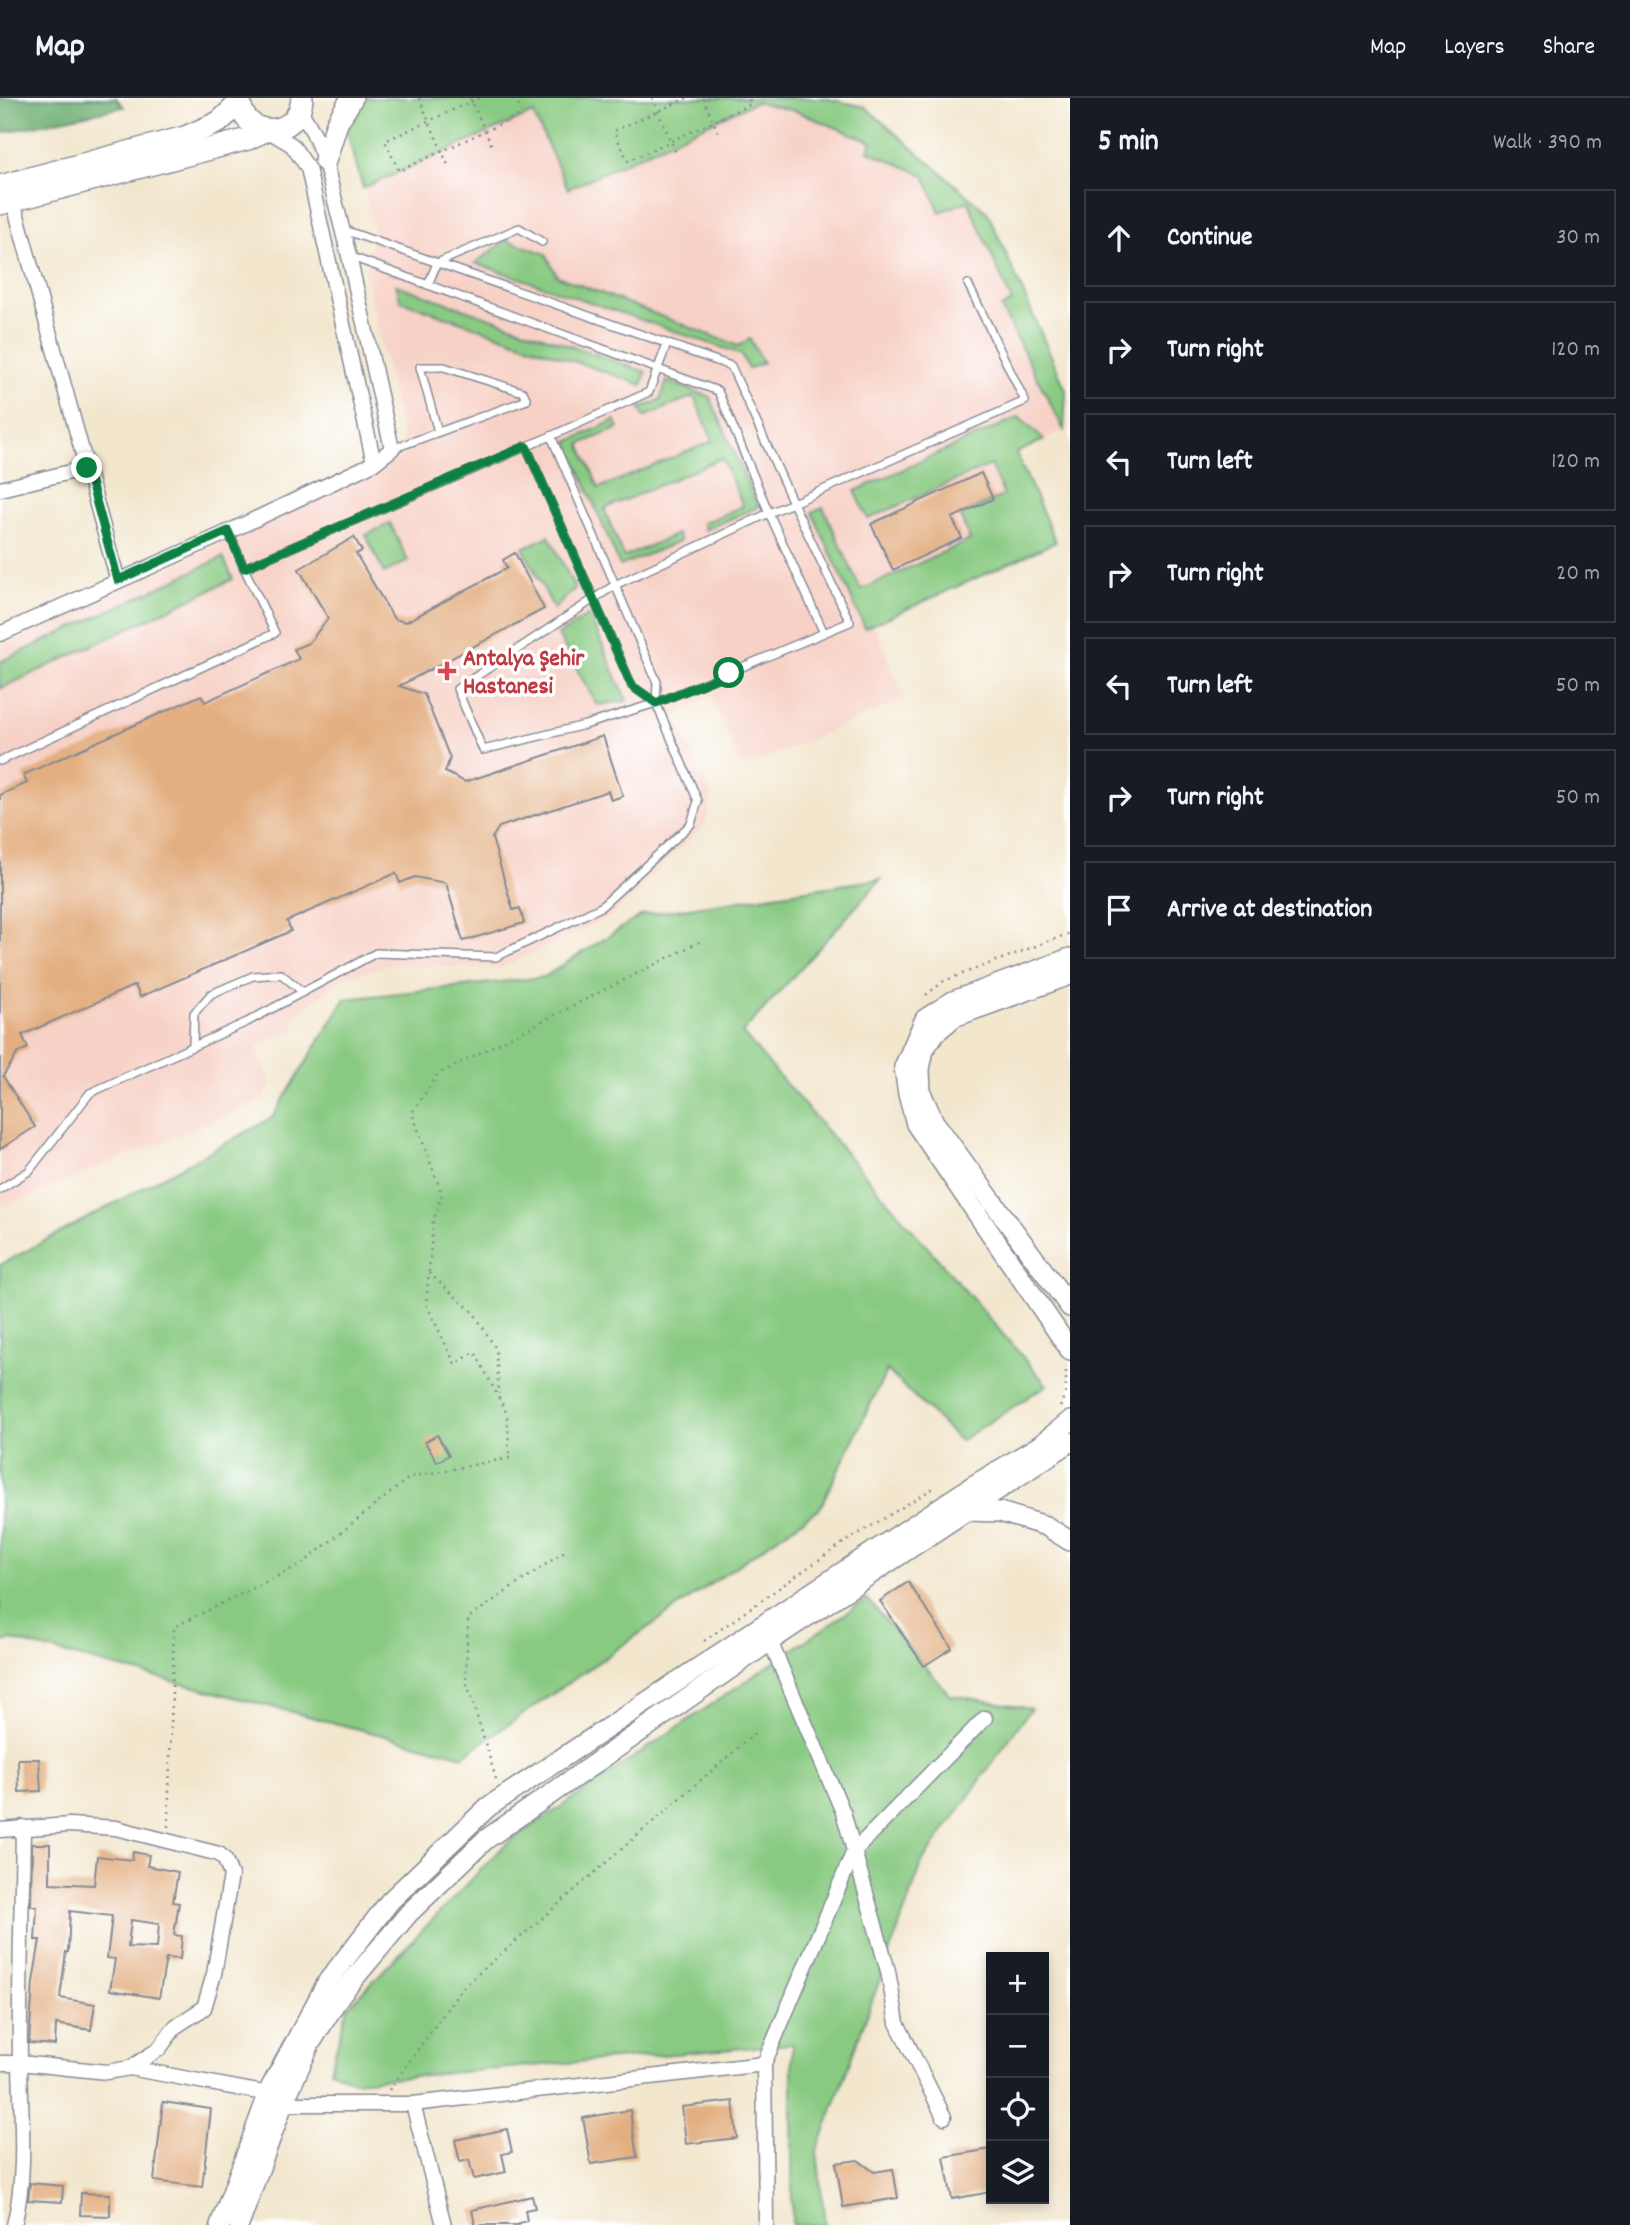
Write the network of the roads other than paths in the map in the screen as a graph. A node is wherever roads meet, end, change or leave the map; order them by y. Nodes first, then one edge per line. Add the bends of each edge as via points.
1 (352, 98) edge
2 (239, 99) edge
3 (305, 102) edge
4 (267, 130) junction
5 (326, 161) junction
6 (4, 197) edge
7 (342, 229) junction
8 (542, 243) dead end
9 (349, 256) junction
10 (437, 263) junction
11 (968, 284) dead end
12 (428, 285) junction
13 (667, 344) junction
14 (657, 369) junction
15 (438, 432) junction
16 (551, 436) junction
17 (526, 446) junction
18 (392, 449) junction
19 (374, 463) junction
20 (87, 468) junction
21 (0, 489) edge
22 (793, 503) junction
23 (769, 513) junction
24 (228, 531) junction
25 (244, 568) junction
26 (118, 580) junction
27 (615, 584) junction
28 (593, 599) junction
29 (824, 633) junction
30 (0, 634) edge
31 (656, 703) junction
32 (0, 761) edge
33 (1070, 958) edge
34 (1070, 975) edge
35 (303, 992) junction
36 (193, 1046) junction
37 (0, 1189) edge
38 (1070, 1307) edge
39 (1065, 1355) edge
40 (1065, 1415) edge
41 (1070, 1442) edge
42 (965, 1511) junction
43 (1070, 1541) edge
44 (769, 1641) junction
45 (985, 1718) dead end
46 (23, 1828) junction
47 (0, 1830) edge
48 (854, 1852) junction
49 (0, 2063) edge
50 (20, 2063) junction
51 (764, 2064) junction
52 (130, 2068) junction
53 (276, 2099) junction
54 (413, 2104) junction
55 (944, 2117) dead end
56 (14, 2225) edge
57 (220, 2225) edge
58 (239, 2225) edge
59 (444, 2225) edge
60 (766, 2225) edge

1 - 5 main road via 337,123
2 - 4 main road via 249,121
2 - 6 main road via 219,122 185,137
3 - 4 main road via 287,126
3 - 5 street
4 - 6 main road via 248,139
4 - 19 street via 292,145 308,168
5 - 7 street
6 - 20 street
7 - 9 street
7 - 10 lane
8 - 10 lane via 519,228
9 - 12 lane
9 - 18 street
10 - 12 lane
10 - 13 lane
11 - 22 lane via 1025,401
12 - 14 lane
13 - 14 lane
13 - 22 lane via 731,366
14 - 16 lane via 649,392
14 - 23 lane via 718,391
15 - 15 lane via 420,367 444,367 523,392 527,400
15 - 18 lane
16 - 17 lane
16 - 27 lane
17 - 25 lane
17 - 28 lane
18 - 19 street
19 - 24 street
20 - 21 street
20 - 26 street
22 - 23 lane
22 - 29 lane via 850,622
23 - 27 lane
23 - 29 lane
24 - 25 lane
24 - 26 street
25 - 32 lane via 275,633
26 - 30 street
27 - 28 lane
27 - 31 lane via 657,682
28 - 31 lane via 632,686
28 - 31 lane via 457,689 483,750
29 - 31 lane
31 - 35 lane via 698,801 691,824 601,907 496,957 376,953
33 - 39 street via 953,1000 925,1019 904,1067 916,1124
34 - 38 street via 954,1017 934,1032 920,1069 921,1093 934,1122
35 - 36 lane
35 - 36 lane via 281,974 253,976 211,994 194,1013
36 - 37 lane via 90,1093 29,1171
40 - 53 street via 1039,1446 488,1807 390,1901 328,1981
41 - 42 street
42 - 43 street via 1000,1513 1046,1526
42 - 44 street
44 - 48 street via 843,1812
44 - 53 street via 485,1840 409,1913 341,1994
45 - 48 street
46 - 47 street
46 - 50 street
46 - 52 street via 116,1828 219,1854 229,1867 214,1974 204,2008 176,2026 159,2049
48 - 51 street
48 - 55 street via 888,1971 897,2023
49 - 50 street
50 - 52 street via 107,2072
50 - 56 street via 23,2134
51 - 54 street
51 - 60 street
52 - 53 street
53 - 54 street
53 - 57 street
53 - 58 street
54 - 59 street

